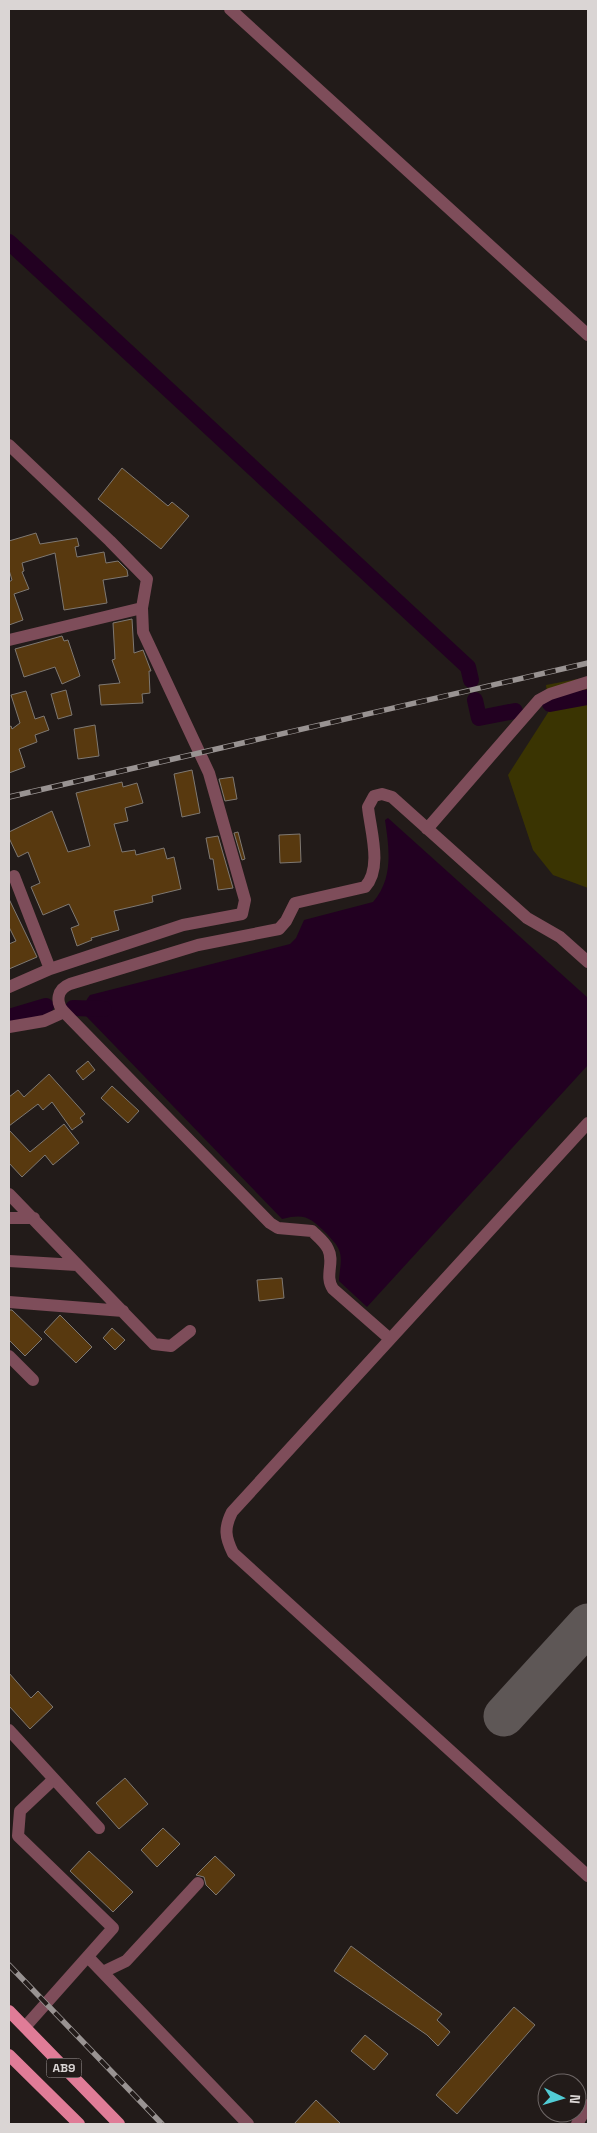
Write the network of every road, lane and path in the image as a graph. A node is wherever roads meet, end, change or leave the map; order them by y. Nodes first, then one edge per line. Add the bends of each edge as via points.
1 (230, 9) edge
2 (588, 335) edge
3 (9, 445) edge
4 (142, 608) junction
5 (9, 640) edge
6 (588, 682) edge
7 (427, 829) junction
8 (14, 876) dead end
9 (588, 962) edge
10 (50, 969) junction
11 (9, 987) edge
12 (64, 1012) junction
13 (9, 1027) edge
14 (588, 1123) edge
15 (9, 1194) edge
16 (9, 1218) edge
17 (34, 1218) junction
18 (9, 1262) edge
19 (76, 1265) junction
20 (9, 1302) edge
21 (123, 1311) junction
22 (190, 1331) dead end
23 (390, 1339) junction
24 (9, 1356) edge
25 (33, 1380) dead end
26 (9, 1730) edge
27 (54, 1779) junction
28 (99, 1828) dead end
29 (588, 1876) edge
30 (198, 1883) dead end
31 (88, 1957) junction
32 (103, 1972) junction
33 (9, 2011) edge
34 (25, 2027) junction
35 (9, 2055) edge
36 (588, 2105) edge
37 (79, 2124) edge
38 (119, 2124) edge
39 (248, 2124) edge
40 (577, 2124) edge

1 - 2 street
3 - 4 street via 146,579
4 - 5 street
4 - 10 street via 143,632 209,773 245,900 242,914 182,925
6 - 7 street via 539,700
7 - 9 street via 527,918 560,936
7 - 12 street via 392,797 374,796 368,807 376,856 365,887 295,903 279,929 198,945 66,986 58,997
8 - 10 street
10 - 11 street
12 - 13 street via 44,1021
12 - 23 street via 270,1223 278,1228 312,1231 328,1248 328,1278 333,1289
14 - 23 street
15 - 17 street
16 - 17 street
17 - 19 street
18 - 19 street
19 - 21 street
20 - 21 street
21 - 22 street via 154,1344 171,1346
23 - 29 street via 232,1512 225,1532 227,1541 233,1553
24 - 25 street
26 - 27 street
27 - 28 street
27 - 31 street via 20,1811 18,1836 113,1928
30 - 32 street via 126,1961
31 - 32 street
31 - 34 street
32 - 39 street
33 - 34 main road, AB9
34 - 38 main road, AB9
35 - 37 main road, AB9
36 - 40 street

